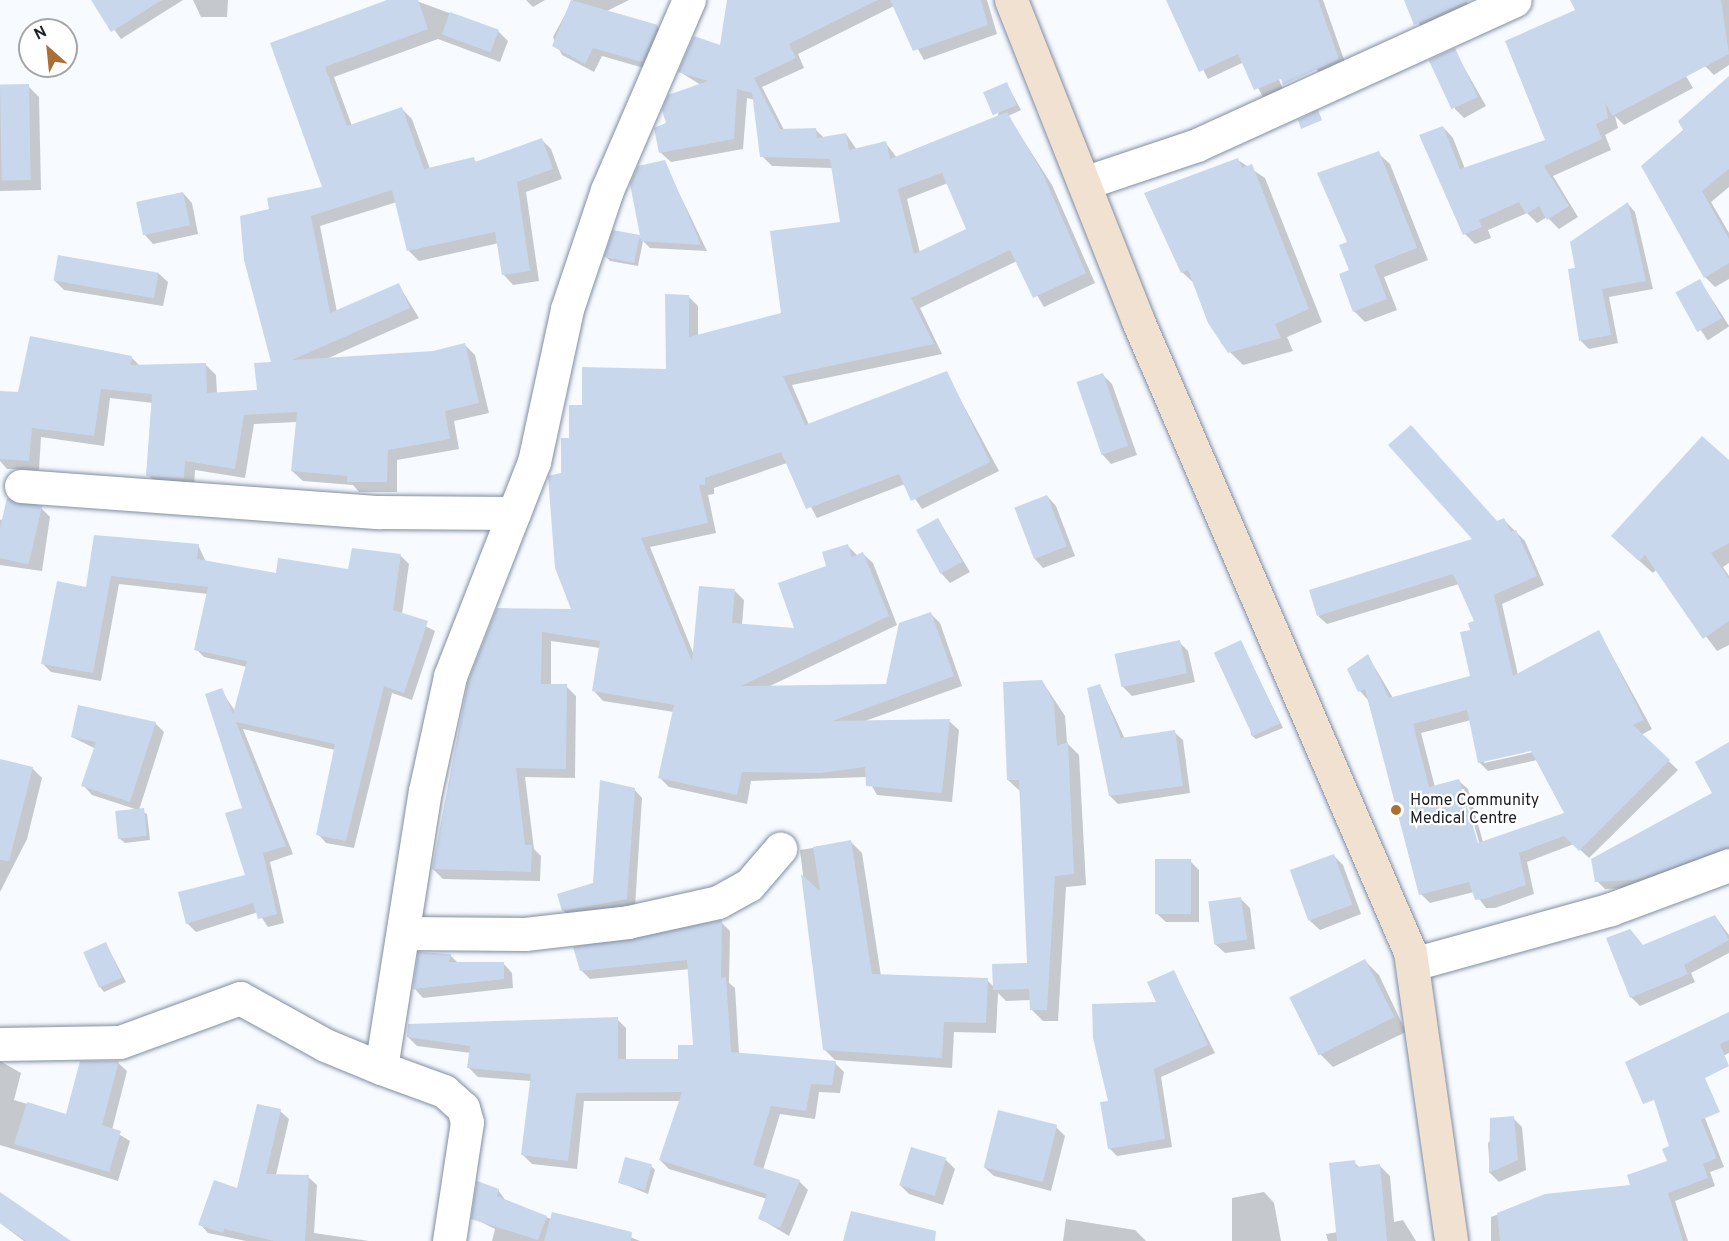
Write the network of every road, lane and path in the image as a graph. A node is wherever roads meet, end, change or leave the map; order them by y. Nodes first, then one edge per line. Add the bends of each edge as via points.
1 (689, 0) edge
2 (1011, 0) edge
3 (1515, 0) edge
4 (1084, 183) junction
5 (21, 486) dead end
6 (514, 513) junction
7 (780, 849) dead end
8 (1729, 865) edge
9 (403, 933) junction
10 (1413, 964) junction
11 (0, 1044) edge
12 (381, 1068) junction
13 (449, 1241) edge
14 (1451, 1241) edge

1 - 6 street via 607,190 567,309 534,462
2 - 4 street
3 - 4 street via 1197,146
4 - 10 street
5 - 6 street via 379,512
6 - 9 street via 450,676
7 - 9 street via 749,885 707,904 628,922 525,934
8 - 10 street via 1611,909
9 - 12 street
10 - 14 street
11 - 12 street via 120,1042 240,998 325,1045
12 - 13 street via 444,1091 463,1108 467,1122

